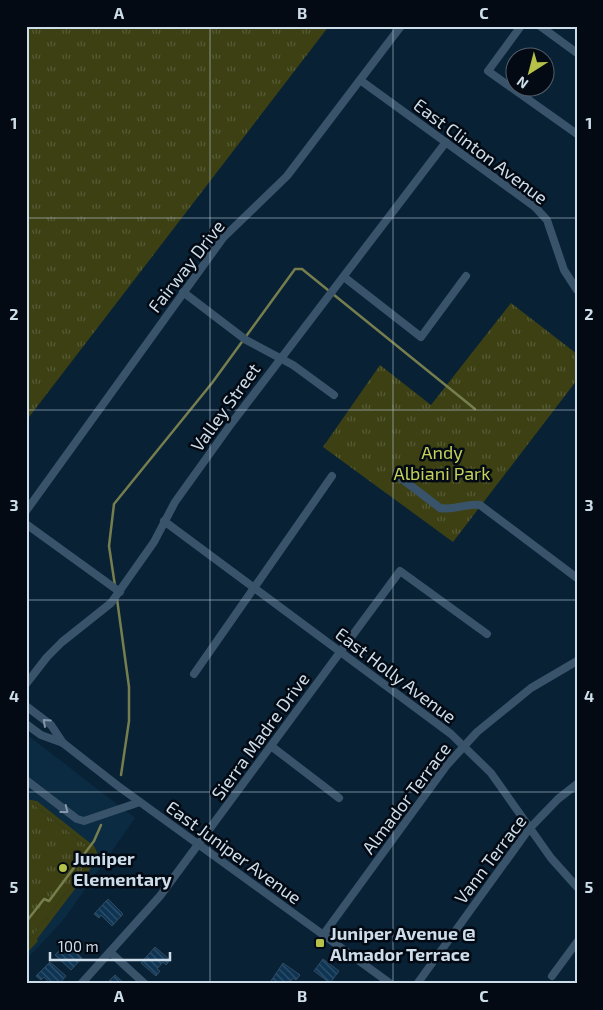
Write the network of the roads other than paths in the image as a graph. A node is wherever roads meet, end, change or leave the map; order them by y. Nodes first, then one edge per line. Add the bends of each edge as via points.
1 (401, 26) edge
2 (520, 26) edge
3 (540, 26) edge
4 (577, 53) edge
5 (360, 80) junction
6 (577, 134) edge
7 (446, 142) junction
8 (466, 276) dead end
9 (344, 277) junction
10 (577, 290) edge
11 (183, 292) junction
12 (279, 358) junction
13 (334, 394) dead end
14 (332, 476) dead end
15 (402, 479) dead end
16 (26, 511) edge
17 (164, 521) junction
18 (26, 524) edge
19 (577, 578) edge
20 (253, 588) junction
21 (120, 592) junction
22 (487, 634) dead end
23 (341, 651) junction
24 (577, 661) edge
25 (194, 674) dead end
26 (26, 684) edge
27 (26, 706) edge
28 (26, 724) edge
29 (62, 742) junction
30 (271, 746) junction
31 (464, 746) junction
32 (26, 780) edge
33 (577, 784) edge
34 (339, 798) dead end
35 (140, 802) junction
36 (530, 829) junction
37 (199, 845) junction
38 (577, 887) edge
39 (323, 935) junction
40 (577, 942) edge
41 (110, 952) junction
42 (552, 976) dead end
43 (81, 984) edge
44 (145, 984) edge
45 (390, 984) edge
46 (417, 984) edge

1 - 5 street, Fairway Drive
2 - 6 street via 488,71
3 - 4 street
5 - 7 street, East Clinton Avenue
5 - 11 street, Fairway Drive via 287,176 223,238
7 - 9 street, Valley Street
7 - 10 street, East Clinton Avenue via 525,198 547,220 564,270
8 - 9 street via 421,337
9 - 12 street, Valley Street
11 - 12 street via 246,340
11 - 16 street, Fairway Drive
12 - 13 street
12 - 17 street, Valley Street
14 - 20 street
15 - 19 street via 440,508 468,503 480,505
17 - 20 street, East Holly Avenue
17 - 21 street, Valley Street via 154,542
18 - 21 street
20 - 23 street, East Holly Avenue
20 - 25 street
21 - 26 street, Valley Street via 102,612 47,657
22 - 23 street, Sierra Madre Drive via 400,571
23 - 30 street, Sierra Madre Drive
23 - 31 street, East Holly Avenue
24 - 31 street, Almador Terrace via 507,705
29 -> 27 street, East Juniper Avenue via 51,725
28 - 29 street, East Juniper Avenue via 41,735
29 - 35 street, East Juniper Avenue
30 - 34 street
30 - 37 street, Sierra Madre Drive
31 - 36 street, East Holly Avenue via 496,779
31 - 39 street, Almador Terrace
32 -> 35 street via 84,821
33 - 36 street, Vann Terrace
35 - 37 street, East Juniper Avenue
36 - 38 street, East Holly Avenue
36 - 46 street, Vann Terrace
37 - 39 street, East Juniper Avenue
37 - 41 street, Sierra Madre Drive via 160,896
39 - 45 street, East Juniper Avenue
40 - 42 street
41 - 43 street, Sierra Madre Drive
41 - 44 street

